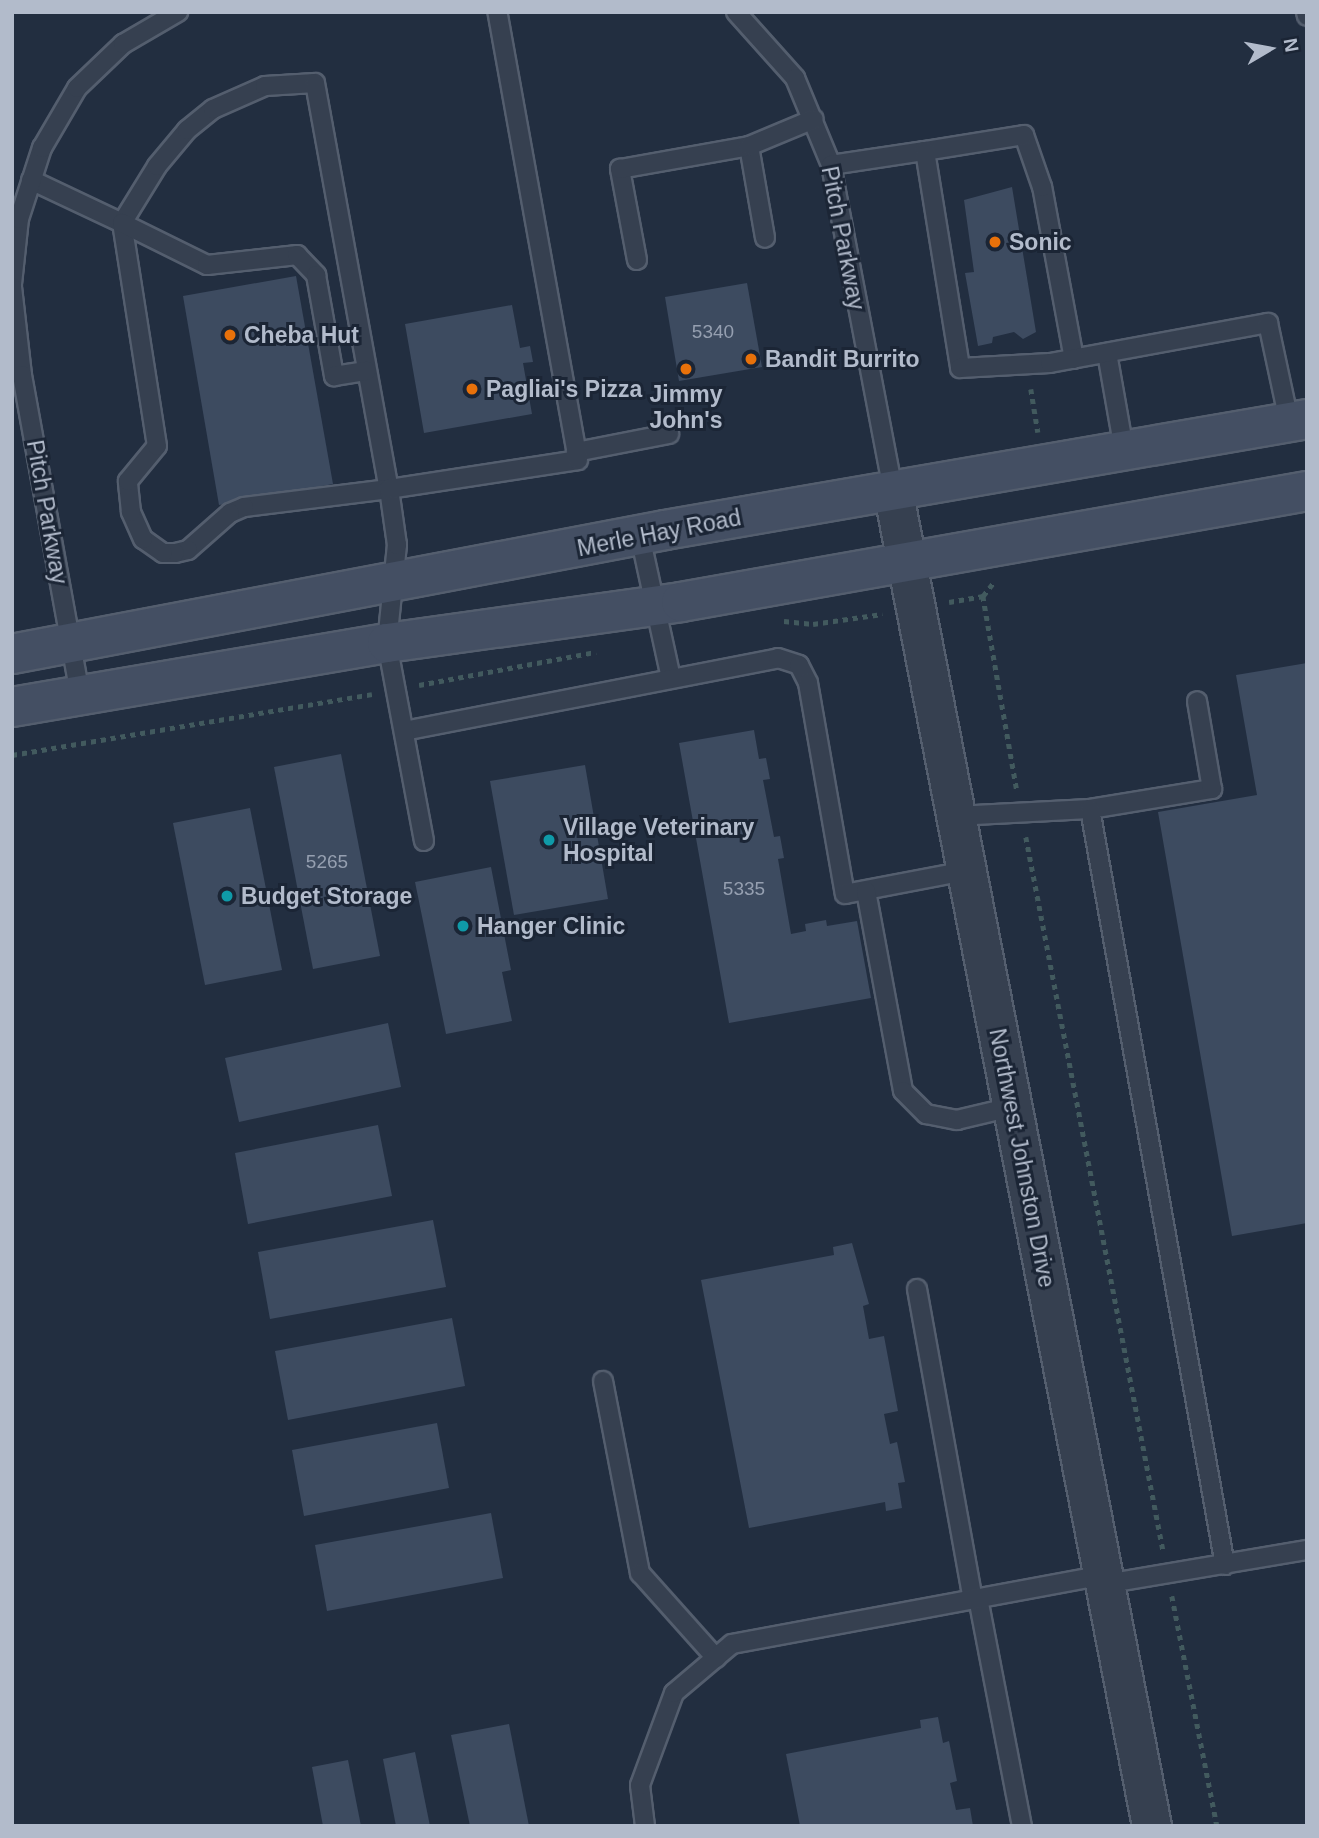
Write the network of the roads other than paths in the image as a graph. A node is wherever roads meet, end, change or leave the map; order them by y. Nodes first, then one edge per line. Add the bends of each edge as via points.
1 (178, 12) edge
2 (497, 12) edge
3 (736, 12) edge
4 (814, 118) junction
5 (749, 146) junction
6 (925, 151) junction
7 (831, 165) junction
8 (32, 180) junction
9 (122, 223) junction
10 (765, 238) dead end
11 (636, 260) dead end
12 (12, 286) edge
13 (1107, 353) junction
14 (1074, 359) junction
15 (367, 371) junction
16 (1298, 420) edge
17 (669, 434) dead end
18 (1124, 449) junction
19 (576, 452) junction
20 (388, 489) junction
21 (893, 490) junction
22 (1307, 491) edge
23 (640, 536) junction
24 (906, 562) junction
25 (394, 584) junction
26 (654, 605) junction
27 (387, 643) junction
28 (71, 645) junction
29 (12, 654) edge
30 (671, 678) junction
31 (80, 695) junction
32 (1197, 701) dead end
33 (12, 707) edge
34 (404, 731) junction
35 (1090, 809) junction
36 (955, 816) junction
37 (424, 841) dead end
38 (966, 871) junction
39 (866, 891) junction
40 (1012, 1107) junction
41 (917, 1289) dead end
42 (603, 1381) dead end
43 (1307, 1550) edge
44 (1225, 1565) junction
45 (1104, 1580) junction
46 (976, 1599) junction
47 (716, 1658) junction
48 (645, 1826) edge
49 (1022, 1826) edge
50 (1152, 1826) edge

1 - 8 lane, Pitch Parkway via 123,44 77,88 42,148
2 - 19 lane
3 - 4 lane, Pitch Parkway via 795,78
4 - 5 lane
4 - 7 lane, Pitch Parkway
5 - 10 lane
5 - 11 lane via 620,169
6 - 7 lane
6 - 14 lane via 1024,135 1042,187
6 - 14 lane via 960,369
7 - 21 lane, Pitch Parkway
8 - 9 lane
8 - 12 lane, Pitch Parkway via 19,219
9 - 15 lane via 207,264 297,255 316,275 334,376
9 - 15 lane via 157,166 187,130 213,109 265,86 315,83
9 - 20 lane via 157,446 128,481 127,493 136,528 152,547 163,553 188,550 230,513 244,507
12 - 28 lane, Pitch Parkway via 22,375
13 - 14 lane
13 - 16 lane via 1268,323
13 - 18 lane
15 - 20 lane
16 - 18 main road, Merle Hay Road
17 - 19 lane
18 - 21 main road, Merle Hay Road
19 - 20 lane via 578,460
20 - 25 lane via 397,545
21 - 23 main road, Merle Hay Road
21 - 24 street, Northwest Johnston Drive
22 - 24 main road
23 - 25 main road, Merle Hay Road
23 - 26 lane
24 - 26 main road
24 - 36 street, Northwest Johnston Drive
25 - 27 lane
25 - 28 main road, Merle Hay Road
26 - 27 main road
26 - 30 lane
27 - 31 main road
27 - 34 lane
28 - 29 main road, Merle Hay Road
28 - 31 lane, Pitch Parkway
30 - 34 lane
30 - 39 lane via 778,658 799,666 808,683 845,894
31 - 33 main road
32 - 35 lane via 1212,789
34 - 37 lane
35 - 36 lane
35 - 44 lane
36 - 38 street, Northwest Johnston Drive
38 - 39 lane
38 - 40 street, Northwest Johnston Drive
39 - 40 lane via 903,1091 926,1114 957,1119
40 - 45 street, Northwest Johnston Drive
41 - 46 lane
42 - 47 lane via 640,1573
43 - 44 lane
44 - 45 lane
45 - 46 lane
45 - 50 street, Northwest Johnston Drive
46 - 47 lane via 732,1644
46 - 49 lane
47 - 48 lane via 674,1693 640,1785

